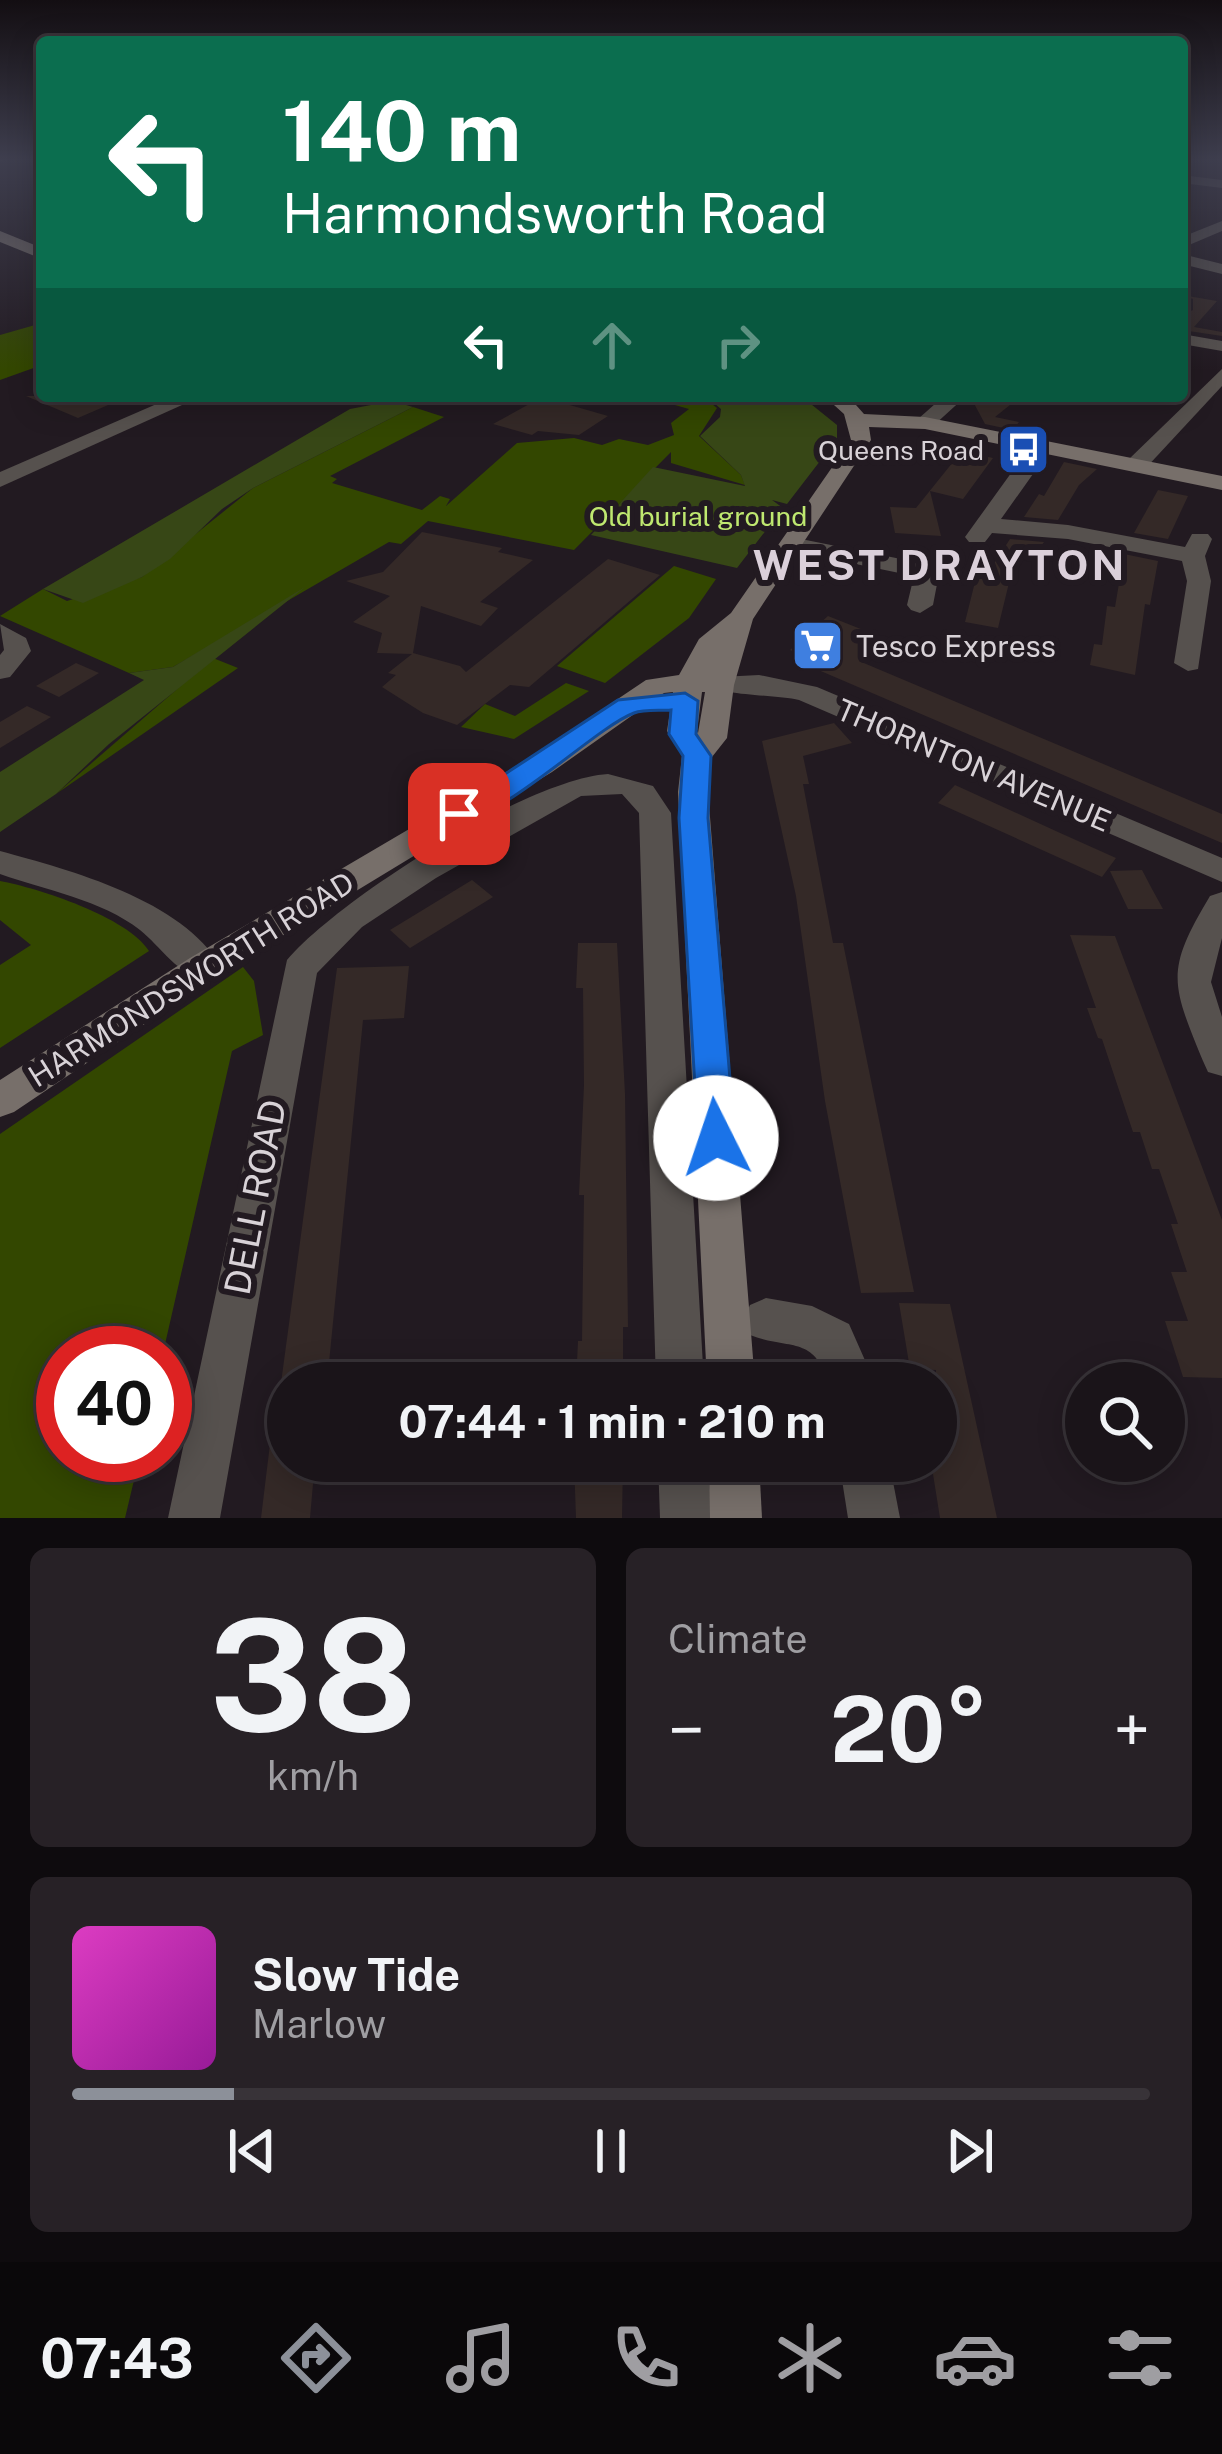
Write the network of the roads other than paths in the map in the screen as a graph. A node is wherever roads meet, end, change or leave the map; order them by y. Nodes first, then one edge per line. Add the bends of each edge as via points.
1 (2, 238) edge
2 (36, 252) edge
3 (1188, 260) edge
4 (1222, 269) edge
5 (1188, 340) edge
6 (1222, 346) edge
7 (1222, 375) edge
8 (178, 402) edge
9 (845, 402) edge
10 (949, 402) edge
11 (859, 420) junction
12 (925, 423) junction
13 (1136, 465) junction
14 (1022, 474) dead end
15 (0, 480) edge
16 (1222, 483) edge
17 (791, 544) junction
18 (1204, 565) edge
19 (920, 605) dead end
20 (0, 632) edge
21 (1188, 663) dead end
22 (0, 671) edge
23 (698, 689) junction
24 (0, 862) edge
25 (1222, 872) edge
26 (351, 896) junction
27 (1222, 904) edge
28 (203, 967) junction
29 (1222, 1061) edge
30 (0, 1101) edge
31 (766, 1320) dead end
32 (679, 1362) edge
33 (730, 1362) edge
34 (847, 1362) edge
35 (684, 1482) edge
36 (735, 1482) edge
37 (868, 1482) edge
38 (194, 1518) edge
39 (686, 1518) edge
40 (736, 1518) edge
41 (874, 1518) edge

1 - 2 street
3 - 4 street
5 - 6 street
7 - 13 street
8 - 15 street
9 - 11 street
10 - 12 street
11 - 12 street
11 - 17 street via 861,440
12 - 13 street
13 - 16 street
14 - 18 street via 980,532 1068,532
17 - 19 street via 917,569 926,579
17 - 23 street
18 - 21 street
20 - 22 street via 18,651
23 - 25 street, THORNTON AVENUE via 759,683 807,693
23 - 26 street, HARMONDSWORTH ROAD via 628,705
23 - 33 street via 712,738 697,756 693,818
24 - 28 street via 118,902
26 - 28 street, HARMONDSWORTH ROAD
26 - 32 street, DELL ROAD via 571,789 624,785 653,806
26 - 38 street, DELL ROAD via 300,969
27 - 29 street via 1190,969
28 - 30 street, HARMONDSWORTH ROAD
31 - 34 street via 830,1335
35 - 39 street
36 - 40 street
37 - 41 street

